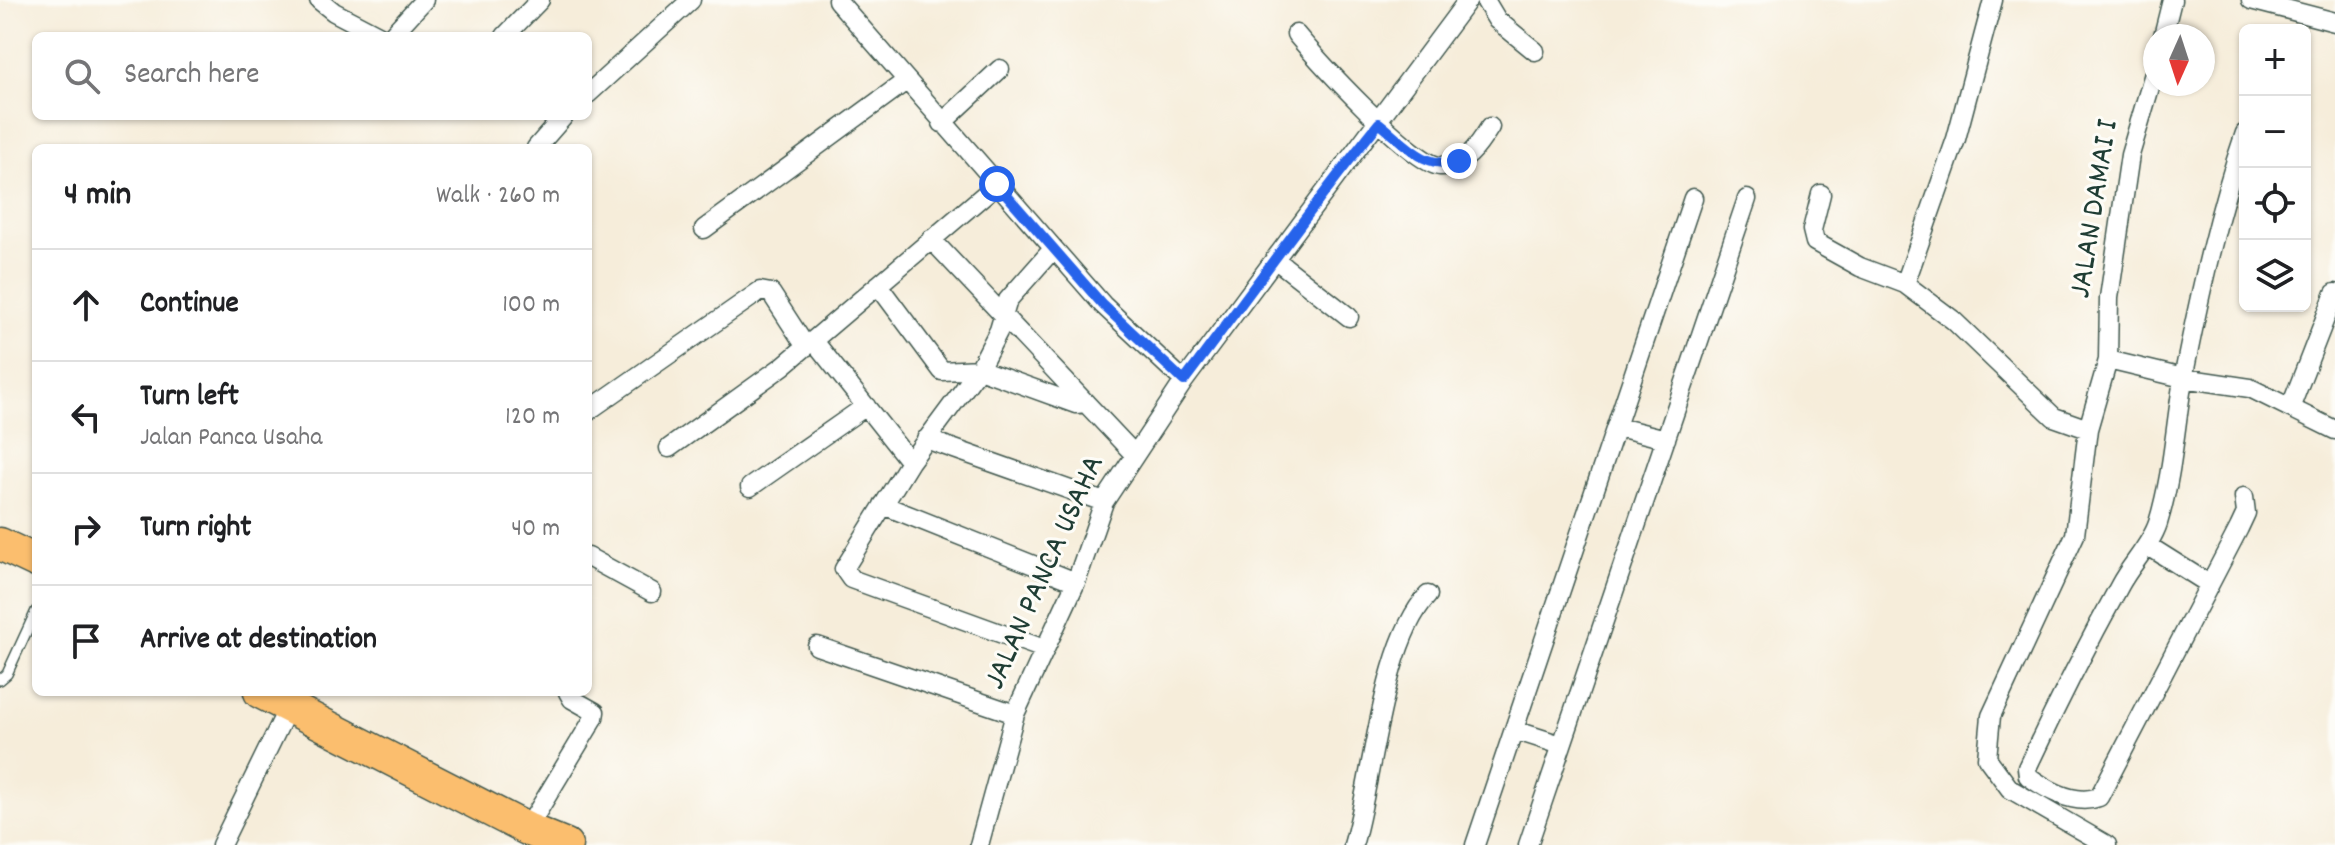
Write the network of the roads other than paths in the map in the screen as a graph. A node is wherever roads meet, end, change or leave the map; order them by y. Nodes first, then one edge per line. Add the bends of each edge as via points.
1 (319, 0) edge
2 (424, 0) edge
3 (540, 0) edge
4 (691, 0) edge
5 (837, 0) edge
6 (1468, 0) edge
7 (1485, 0) edge
8 (1993, 0) edge
9 (2172, 0) edge
10 (2251, 0) edge
11 (2335, 22) edge
12 (2166, 24) edge
13 (372, 32) edge
14 (395, 32) edge
15 (509, 32) edge
16 (1296, 34) dead end
17 (1535, 51) dead end
18 (1000, 69) dead end
19 (906, 81) junction
20 (592, 90) edge
21 (2147, 96) edge
22 (551, 120) edge
23 (942, 123) junction
24 (1379, 123) junction
25 (1490, 127) dead end
26 (538, 144) edge
27 (2239, 153) edge
28 (997, 184) junction
29 (1821, 194) dead end
30 (1693, 198) dead end
31 (1747, 199) dead end
32 (704, 229) dead end
33 (931, 239) junction
34 (1053, 249) junction
35 (1276, 260) junction
36 (1905, 284) junction
37 (878, 285) junction
38 (2335, 293) edge
39 (1001, 317) junction
40 (1349, 317) dead end
41 (810, 344) junction
42 (2108, 360) junction
43 (1053, 366) junction
44 (979, 369) junction
45 (2183, 378) junction
46 (1184, 381) junction
47 (1033, 390) junction
48 (1086, 403) junction
49 (866, 406) junction
50 (2291, 406) junction
51 (592, 408) edge
52 (1618, 427) junction
53 (2088, 429) junction
54 (2335, 430) edge
55 (926, 439) junction
56 (1666, 439) junction
57 (669, 448) dead end
58 (1133, 453) junction
59 (910, 462) junction
60 (750, 487) dead end
61 (2244, 497) dead end
62 (1104, 502) junction
63 (883, 505) junction
64 (0, 544) edge
65 (2147, 545) junction
66 (32, 559) edge
67 (592, 559) edge
68 (1076, 582) junction
69 (2209, 584) junction
70 (652, 592) dead end
71 (1428, 595) dead end
72 (32, 620) edge
73 (817, 646) dead end
74 (1044, 649) junction
75 (0, 680) edge
76 (267, 696) edge
77 (570, 696) edge
78 (288, 708) junction
79 (1015, 714) junction
80 (1514, 730) junction
81 (1561, 745) junction
82 (550, 840) edge
83 (2087, 840) edge
84 (221, 845) edge
85 (979, 845) edge
86 (1353, 845) edge
87 (1475, 845) edge
88 (1528, 845) edge
89 (2107, 845) edge

1 - 13 street
2 - 14 street
3 - 15 street
4 - 20 street
5 - 19 street
6 - 24 street, JALAN PANCA USAHA
7 - 17 street via 1497,20
8 - 36 street via 1956,139
9 - 12 street
10 - 11 street
16 - 24 street
18 - 23 street
19 - 23 street
19 - 32 street
21 - 42 street, JALAN DAMAI I via 2130,155 2109,298
22 - 26 street
23 - 28 street
24 - 25 street via 1440,166 1476,151
24 - 35 street, JALAN PANCA USAHA via 1315,201
27 - 45 street
28 - 33 street
28 - 34 street
29 - 36 street via 1812,230 1815,242
30 - 52 street
31 - 56 street
33 - 37 street
33 - 39 street
34 - 39 street via 1008,300
34 - 46 street
35 - 40 street
35 - 46 street, JALAN PANCA USAHA
36 - 53 street via 1953,320 2054,417
37 - 41 street
37 - 44 street via 942,371
38 - 50 street
39 - 43 street
39 - 44 street
41 - 49 street
41 - 51 street via 771,293 760,291
41 - 57 street
42 - 45 street
42 - 53 street, JALAN DAMAI I
43 - 47 street
43 - 48 street
44 - 47 street
44 - 55 street
45 - 50 street via 2250,388
45 - 65 street via 2176,444 2157,526
46 - 58 street, JALAN PANCA USAHA
47 - 48 street
48 - 58 street
49 - 59 street
49 - 60 street
50 - 54 street
52 - 56 street
52 - 80 street
53 - 83 street, JALAN DAMAI I via 2075,535 1991,716 1987,758 2010,789
55 - 59 street
55 - 62 street
56 - 81 street
58 - 62 street, JALAN PANCA USAHA
59 - 63 street
61 - 69 street via 2246,513
62 - 68 street, JALAN PANCA USAHA
63 - 68 street
63 - 74 street via 848,559 846,576
64 - 66 highway
65 - 69 street
65 - 69 street via 2107,608 2027,768 2036,783 2079,800 2099,797
67 - 70 street
68 - 74 street, JALAN PANCA USAHA
71 - 86 street via 1407,624 1366,772
72 - 75 lane
73 - 79 street
74 - 79 street, JALAN PANCA USAHA
76 - 78 highway
77 - 82 street via 595,712
78 - 82 highway
78 - 84 street
79 - 85 street, JALAN PANCA USAHA
80 - 81 street
80 - 87 street
81 - 88 street
83 - 89 street, JALAN DAMAI I

